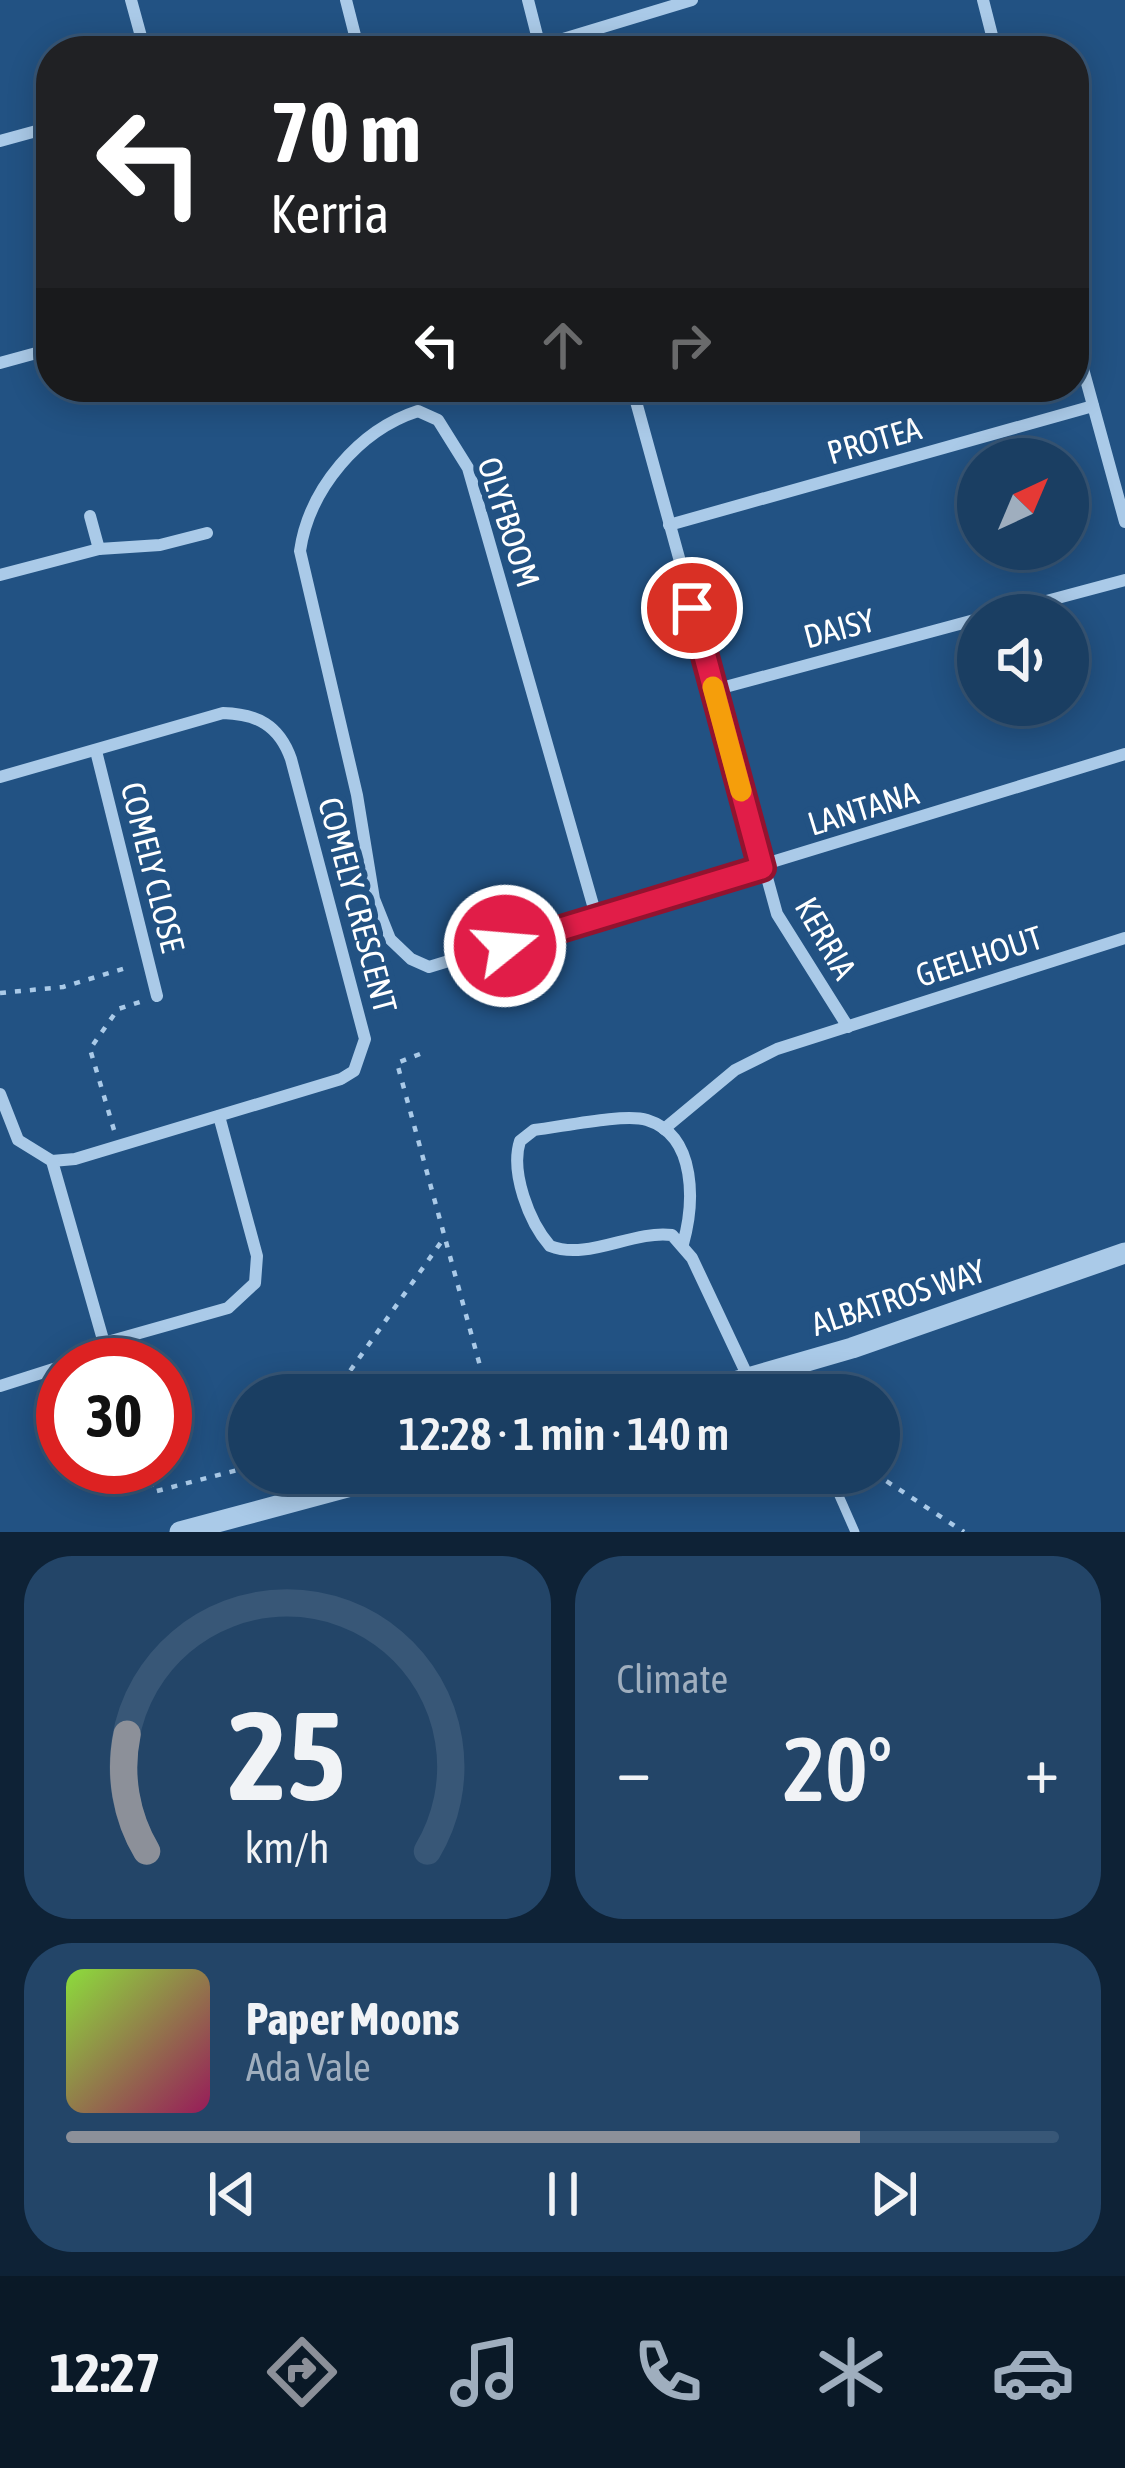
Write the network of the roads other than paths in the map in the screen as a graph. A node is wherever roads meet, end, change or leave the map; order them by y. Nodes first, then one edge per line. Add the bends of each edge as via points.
1 (131, 0) edge
2 (346, 0) edge
3 (528, 0) edge
4 (692, 0) edge
5 (983, 0) edge
6 (141, 36) edge
7 (355, 36) edge
8 (538, 36) edge
9 (579, 36) edge
10 (993, 36) edge
11 (36, 131) edge
12 (0, 141) edge
13 (36, 353) edge
14 (0, 363) edge
15 (1089, 388) edge
16 (636, 402) edge
17 (1094, 406) junction
18 (90, 516) dead end
19 (1125, 522) edge
20 (669, 526) junction
21 (207, 533) dead end
22 (99, 549) junction
23 (0, 575) edge
24 (1125, 580) edge
25 (1073, 594) edge
26 (957, 625) edge
27 (714, 690) junction
28 (96, 751) junction
29 (1125, 754) edge
30 (0, 777) edge
31 (762, 868) junction
32 (597, 919) junction
33 (1125, 938) edge
34 (411, 959) joint
35 (157, 997) dead end
36 (848, 1027) junction
37 (0, 1094) edge
38 (219, 1116) junction
39 (664, 1129) junction
40 (52, 1161) junction
41 (683, 1244) junction
42 (1125, 1253) edge
43 (103, 1338) edge
44 (122, 1338) edge
45 (789, 1367) junction
46 (36, 1374) edge
47 (746, 1374) edge
48 (765, 1374) edge
49 (792, 1374) edge
50 (0, 1386) edge
51 (321, 1494) edge
52 (838, 1494) edge
53 (180, 1532) edge
54 (855, 1532) edge

1 - 6 street
2 - 7 street
3 - 8 street
4 - 9 street
5 - 10 street
11 - 12 street
13 - 14 street
15 - 17 street
16 - 20 street, KERRIA
17 - 19 street
17 - 20 street, PROTEA
18 - 22 street
20 - 27 street, KERRIA
21 - 22 street
22 - 23 street
24 - 25 street
26 - 27 street, DAISY
27 - 31 street, KERRIA
28 - 30 street, COMELY CRESCENT
28 - 35 street, COMELY CLOSE
28 - 38 street, COMELY CRESCENT via 247,713 277,732 291,759 363,1026 363,1054 341,1079
29 - 31 street, LANTANA
31 - 32 street, LANTANA
31 - 36 street, KERRIA via 777,914
32 - 34 street, LANTANA via 429,967
32 - 34 street, OLYFBOOM via 468,468 438,419 418,411 388,420 319,491 300,551 374,898 390,938
33 - 36 street, GEELHOUT
36 - 39 street, GEELHOUT via 736,1070
37 - 40 street via 18,1140
38 - 40 street, COMELY CRESCENT
38 - 44 street via 257,1256 255,1283 229,1308
39 - 41 street via 681,1149 692,1191
39 - 41 street via 644,1118 534,1130 520,1141 517,1163 531,1219 550,1246 574,1251 656,1233
40 - 43 street
41 - 47 street
42 - 45 street, ALBATROS WAY
45 - 48 street, ALBATROS WAY
45 - 49 lane
46 - 50 street
51 - 53 street
52 - 54 lane

